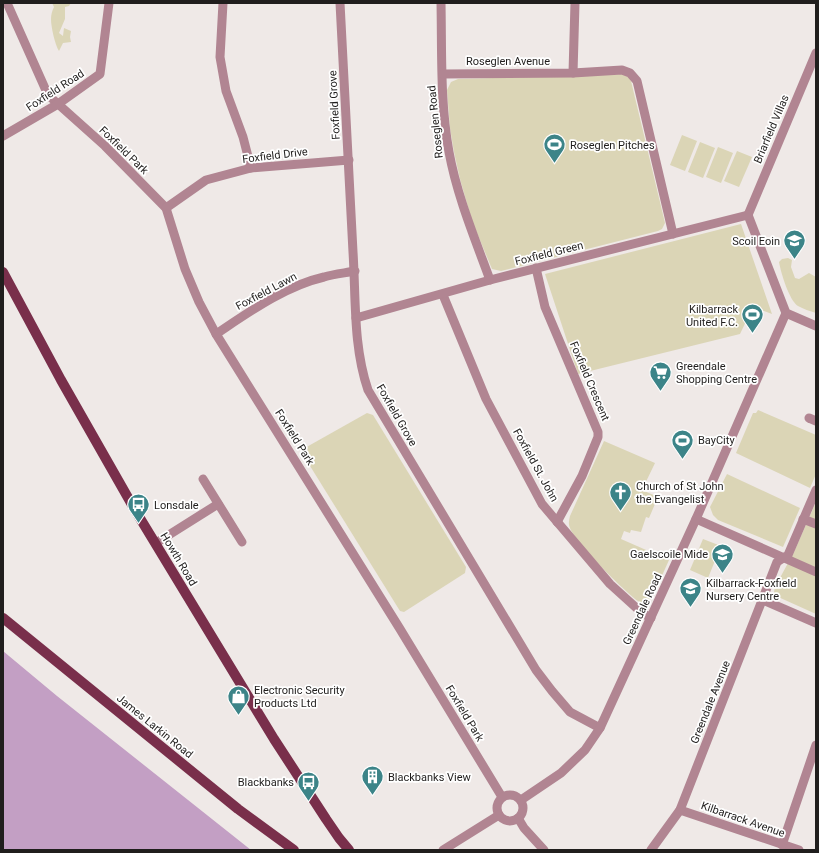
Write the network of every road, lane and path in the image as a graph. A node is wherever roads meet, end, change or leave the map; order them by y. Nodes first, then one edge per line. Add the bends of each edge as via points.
1 (7, 3) edge
2 (109, 3) edge
3 (223, 3) edge
4 (340, 3) edge
5 (441, 3) edge
6 (575, 3) edge
7 (816, 53) edge
8 (573, 73) junction
9 (443, 74) junction
10 (58, 104) junction
11 (3, 136) edge
12 (349, 160) junction
13 (251, 168) junction
14 (166, 208) junction
15 (748, 215) junction
16 (673, 234) junction
17 (536, 268) junction
18 (354, 271) junction
19 (3, 272) edge
20 (490, 280) junction
21 (443, 294) junction
22 (786, 313) junction
23 (356, 318) junction
24 (816, 326) edge
25 (216, 334) junction
26 (203, 479) dead end
27 (816, 490) edge
28 (218, 504) junction
29 (696, 519) junction
30 (803, 519) junction
31 (558, 522) junction
32 (816, 524) edge
33 (242, 542) dead end
34 (156, 543) junction
35 (783, 558) junction
36 (816, 572) edge
37 (763, 600) junction
38 (3, 618) edge
39 (651, 618) junction
40 (816, 623) edge
41 (600, 728) junction
42 (816, 745) edge
43 (502, 797) junction
44 (520, 800) junction
45 (680, 810) junction
46 (498, 815) junction
47 (518, 818) junction
48 (782, 845) junction
49 (294, 850) edge
50 (350, 850) edge
51 (443, 850) edge
52 (544, 850) edge
53 (651, 850) edge
54 (799, 850) edge

1 - 10 street, Foxfield Park via 48,96
2 - 10 street, Foxfield Road via 100,74
3 - 13 street via 220,57 226,91
4 - 12 street, Foxfield Grove
5 - 9 street, Roseglen Road
6 - 8 street
7 - 15 street, Briarfield Villas
8 - 9 street, Roseglen Avenue
8 - 16 street, Roseglen Avenue via 622,70 634,76
9 - 20 street, Roseglen Road via 449,153 469,224
10 - 11 street, Foxfield Road
10 - 14 street, Foxfield Park via 105,146
12 - 13 street, Foxfield Drive
12 - 18 street, Foxfield Grove
13 - 14 street, Foxfield Drive via 206,180
14 - 25 street, Foxfield Park via 185,269
15 - 16 street, Foxfield Green
15 - 22 street
16 - 17 street, Foxfield Green
17 - 20 street, Foxfield Green
17 - 31 street, Foxfield Crescent via 545,307 598,432 582,476
18 - 23 street, Foxfield Grove
18 - 25 street, Foxfield Lawn via 300,285 277,296
19 - 34 main road, Howth Road via 98,445
20 - 21 street, Foxfield Green
21 - 23 street, Foxfield Green
21 - 31 street, Foxfield St. John via 486,399 542,504
22 - 24 street
22 - 29 street, Greendale Road
23 - 41 street, Foxfield Grove via 363,375 368,390 387,424 536,670 570,712
25 - 43 street, Foxfield Park
26 - 28 street
27 - 30 street, Greendale Avenue
28 - 33 street
28 - 34 street
29 - 35 street
29 - 39 street, Greendale Road
30 - 32 street
30 - 35 street, Greendale Avenue via 788,554
31 - 39 street, Foxfield St. John via 610,584
34 - 50 main road, Howth Road via 326,820
35 - 36 street
35 - 37 street, Greendale Avenue via 777,562
37 - 40 street
37 - 45 street, Greendale Avenue
38 - 49 main road, James Larkin Road via 238,809
39 - 41 street, Greendale Road
41 - 44 street, Greendale Road via 585,750 561,773
42 - 48 street
43 - 44 street via 512,795
43 - 46 street via 497,805
44 - 47 street via 522,810
45 - 48 street, Kilbarrack Avenue
45 - 53 street, Greendale Avenue
46 - 47 street via 507,820
46 - 51 street
47 - 52 street
48 - 54 street, Kilbarrack Avenue

